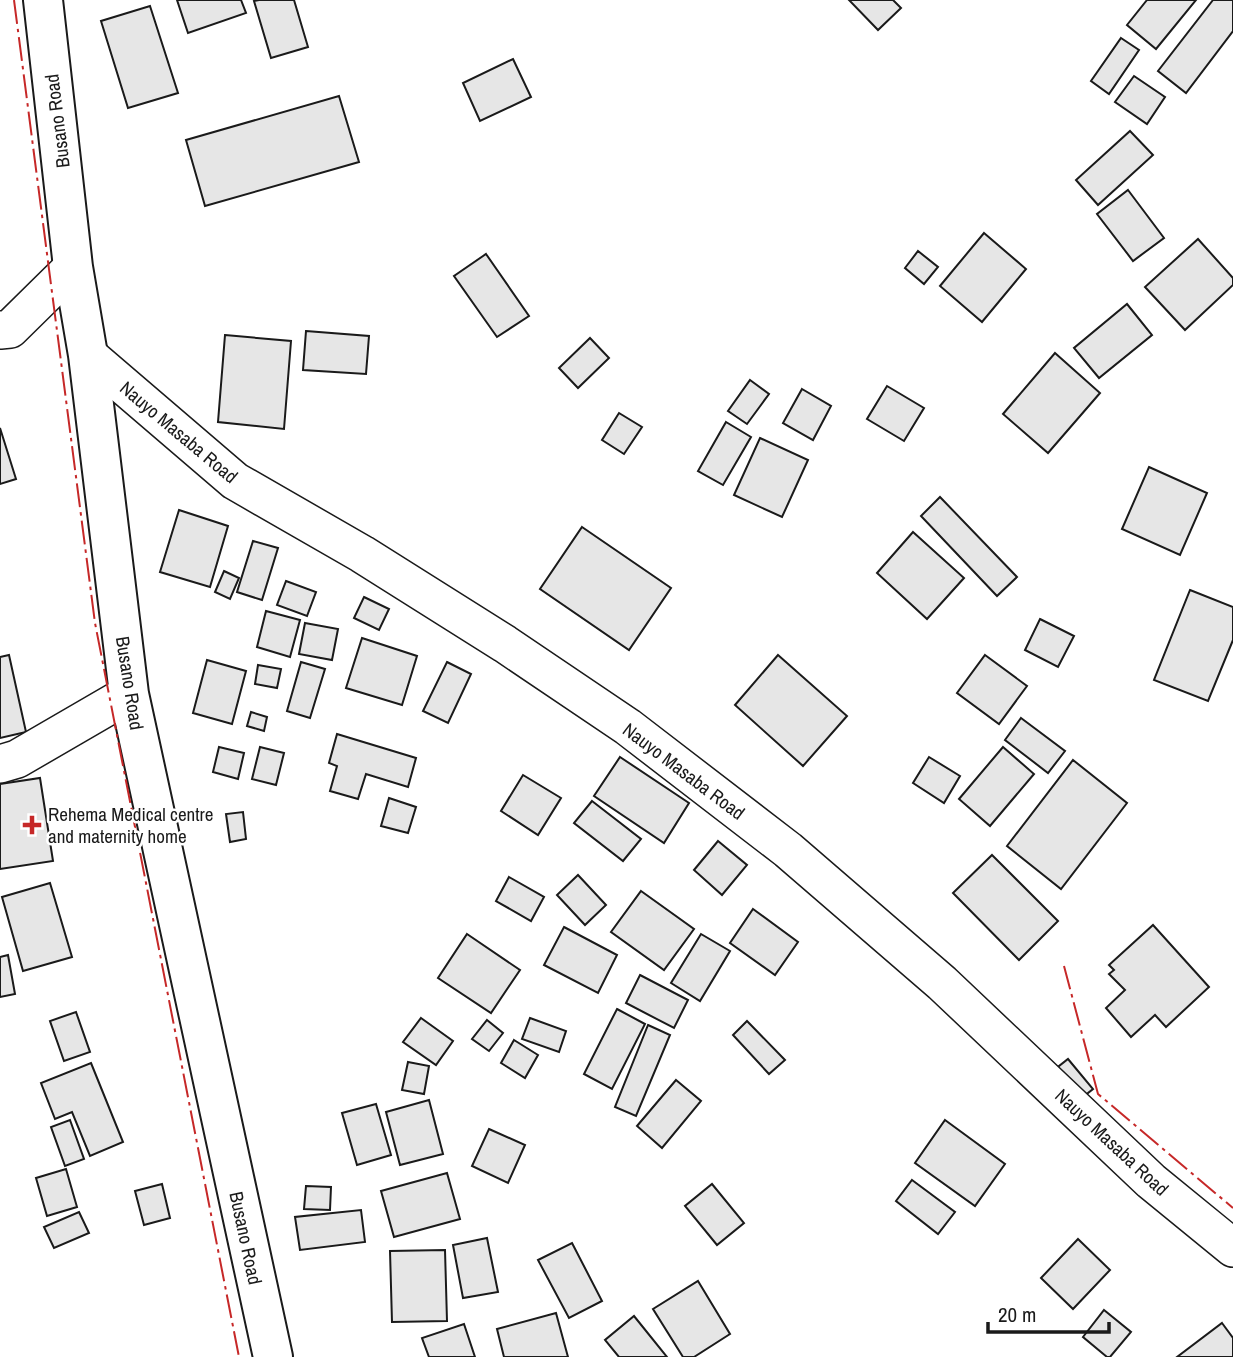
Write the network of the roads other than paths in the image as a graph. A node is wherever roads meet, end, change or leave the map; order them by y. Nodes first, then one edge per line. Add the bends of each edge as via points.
1 (43, 0) edge
2 (73, 267) junction
3 (0, 330) edge
4 (88, 355) junction
5 (129, 694) junction
6 (0, 764) edge
7 (1232, 1245) edge
8 (273, 1357) edge

1 - 2 street, Busano Road
2 - 3 street via 10,329
2 - 4 street, Busano Road
4 - 5 street, Busano Road
4 - 7 street, Nauyo Masaba Road via 235,481 505,644 628,727 788,850 942,983 1152,1181
5 - 6 street via 17,759
5 - 8 street, Busano Road

